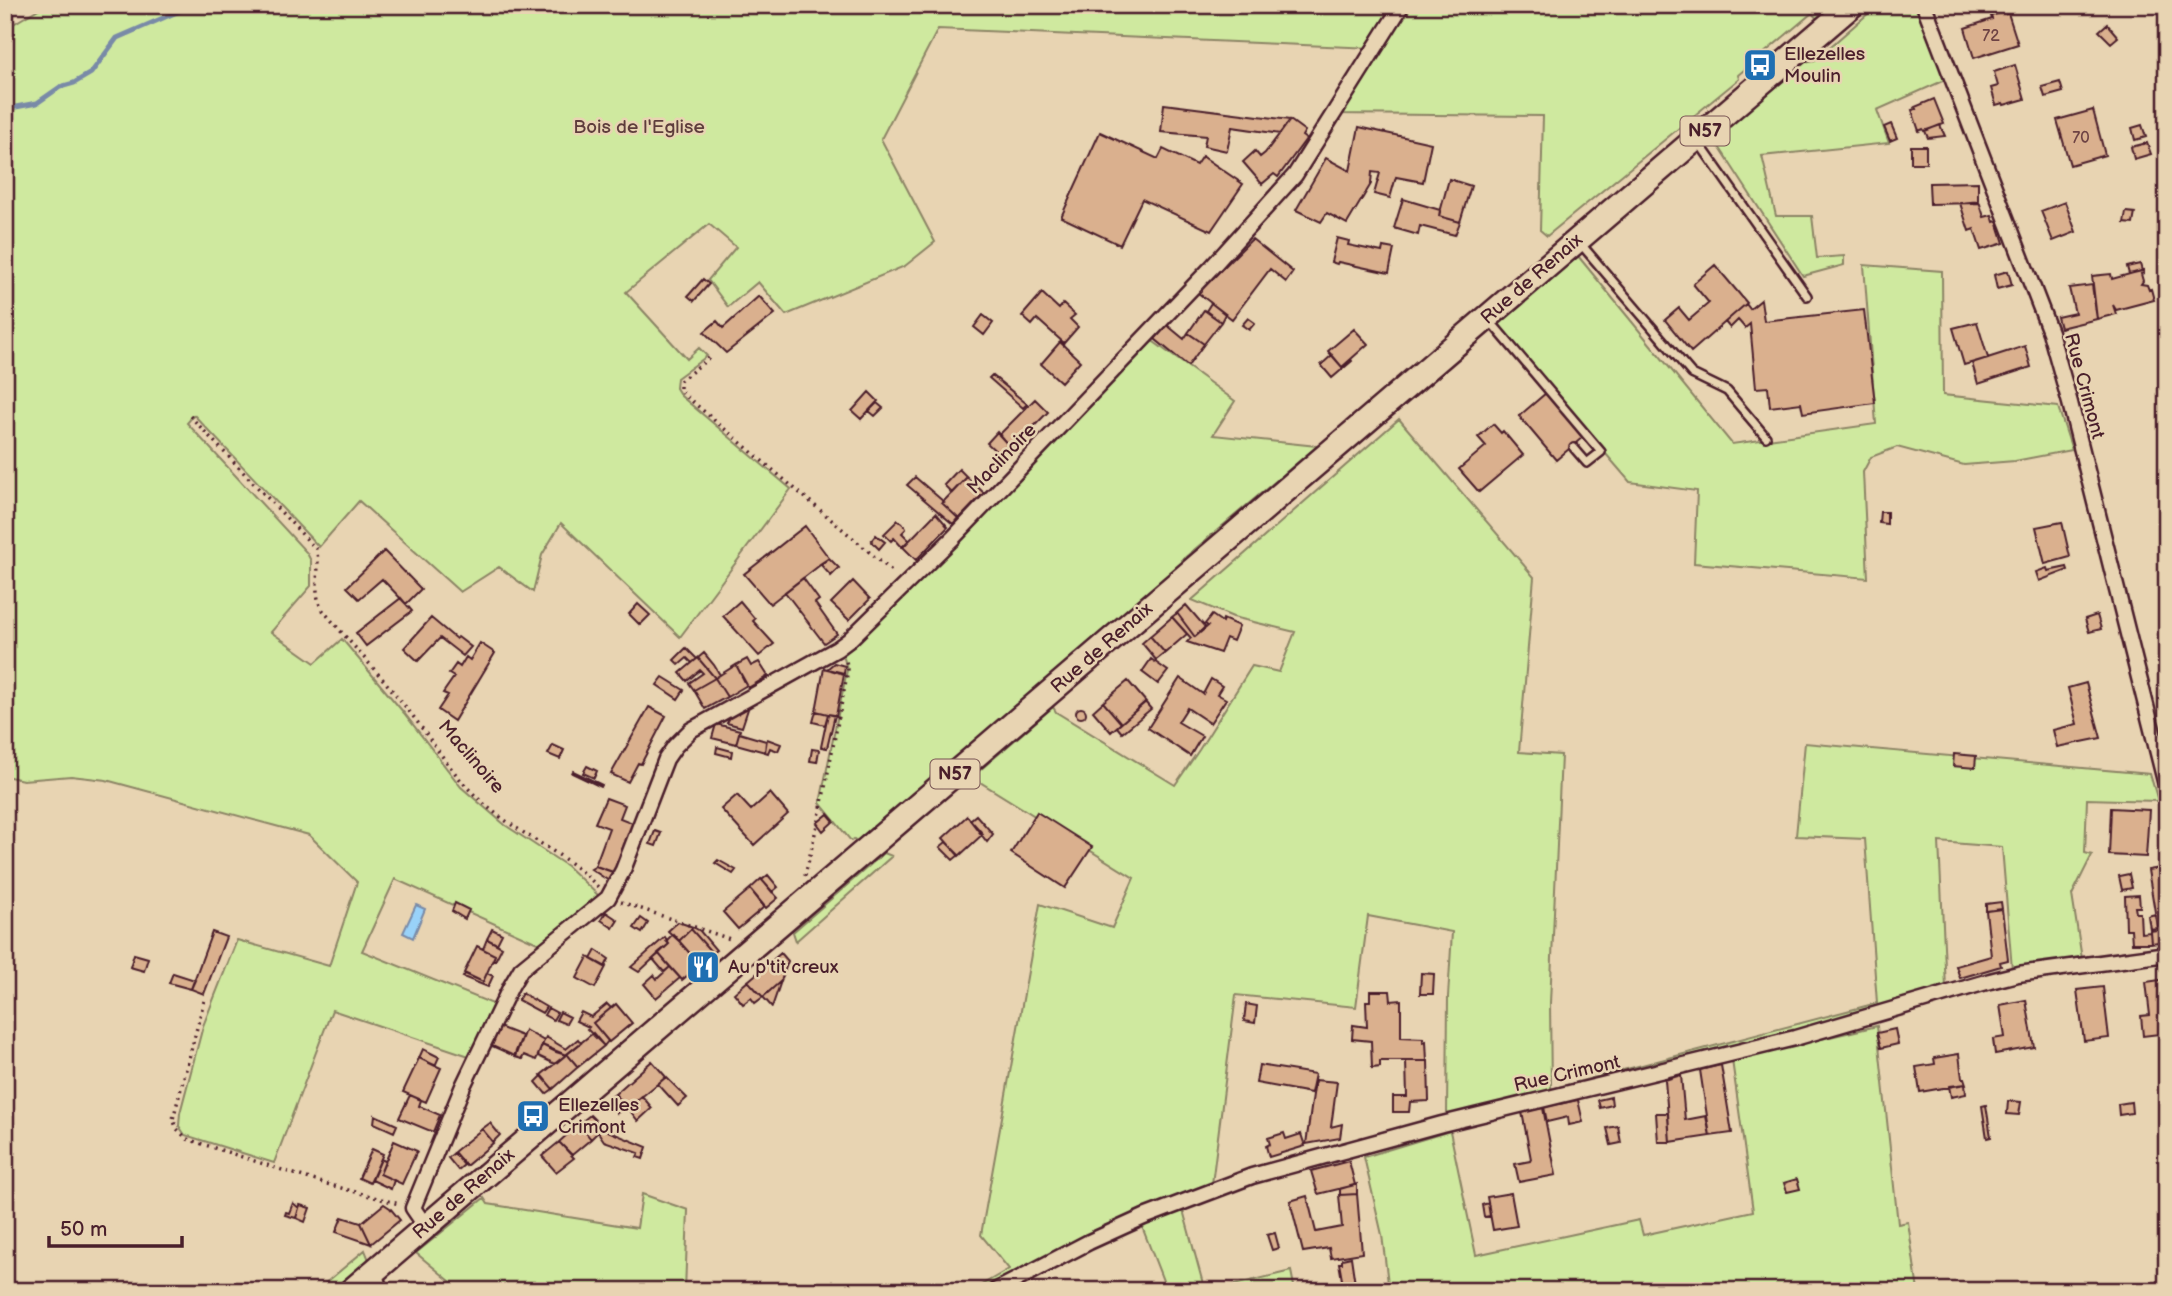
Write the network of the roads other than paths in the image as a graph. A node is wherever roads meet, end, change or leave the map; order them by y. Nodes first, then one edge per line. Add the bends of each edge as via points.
1 (1402, 5) edge
2 (1852, 5) edge
3 (1924, 5) edge
4 (1696, 139) junction
5 (1577, 240) junction
6 (1807, 296) dead end
7 (1487, 317) junction
8 (1766, 437) dead end
9 (1574, 448) dead end
10 (2167, 789) edge
11 (2167, 954) edge
12 (419, 1217) junction
13 (377, 1281) edge
14 (351, 1291) edge
15 (995, 1291) edge

1 - 12 street, Maclinoire via 1295,175 953,538 837,649 682,738 659,774 608,898 521,969 511,985 463,1086
2 - 4 main road, Rue de Renaix / N57
3 - 10 street, Rue Crimont via 2050,332
4 - 5 main road, Rue de Renaix / N57
4 - 6 lane
5 - 7 main road, Rue de Renaix / N57
5 - 8 lane via 1692,374 1727,391
7 - 9 lane via 1601,452 1587,463
7 - 12 main road, Rue de Renaix / N57 via 750,950
11 - 15 street, Rue Crimont via 2018,974 1795,1038 1321,1156 1252,1176 1144,1217
12 - 13 main road, Rue de Renaix / N57
13 - 14 main road, Rue de Renaix / N57

